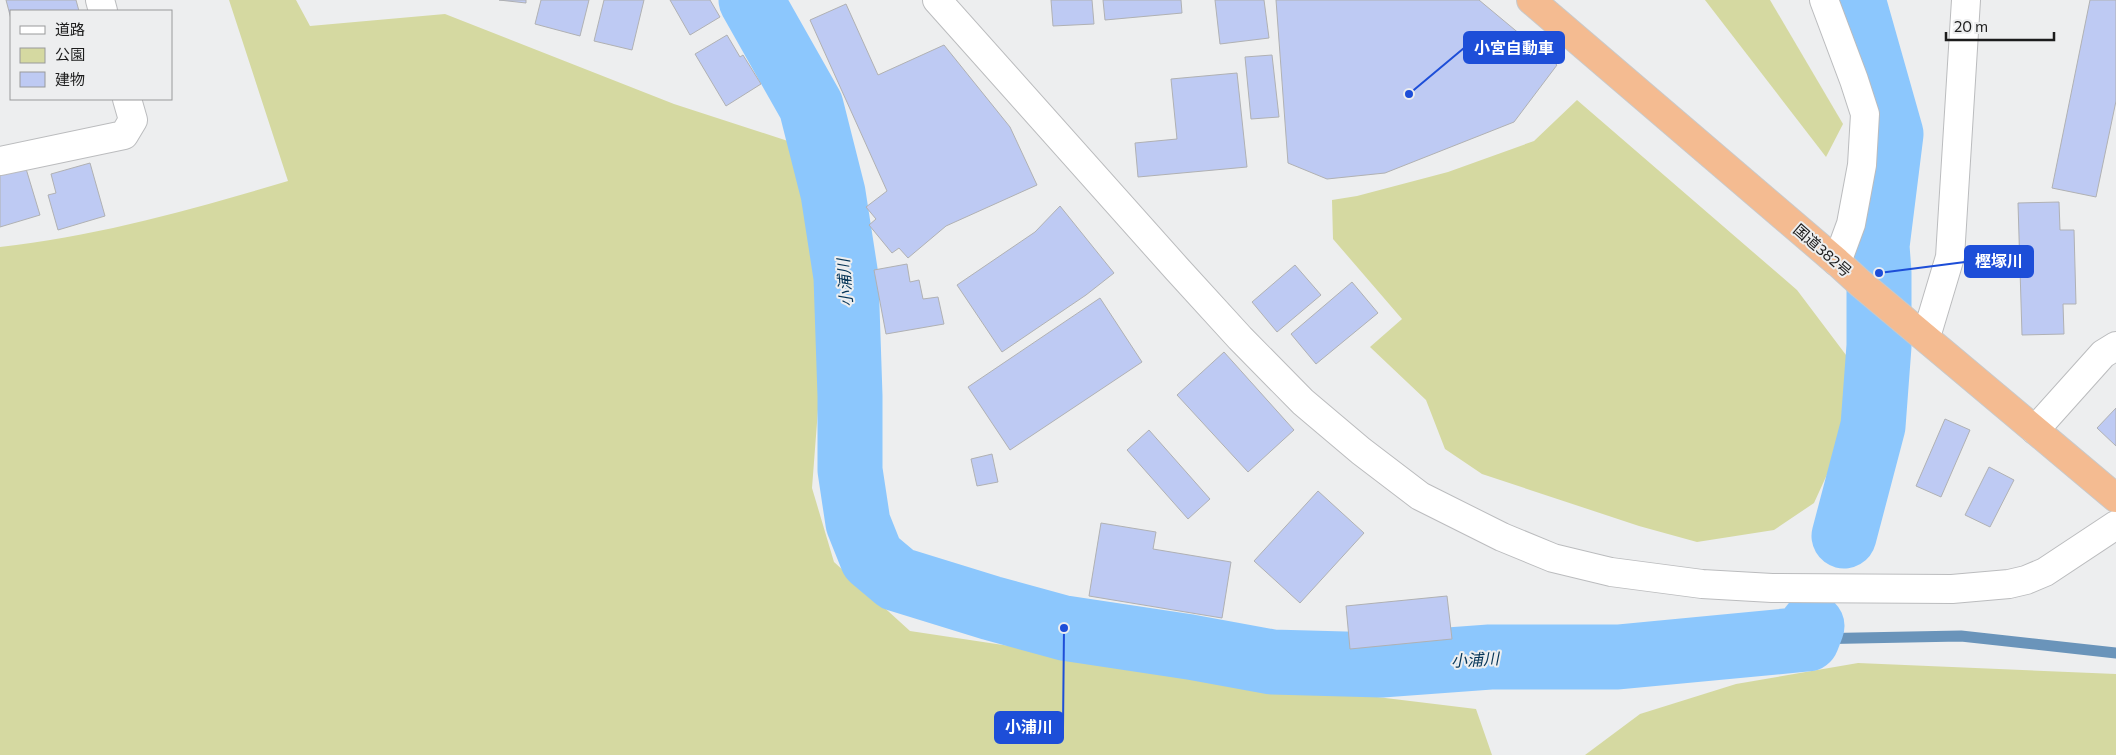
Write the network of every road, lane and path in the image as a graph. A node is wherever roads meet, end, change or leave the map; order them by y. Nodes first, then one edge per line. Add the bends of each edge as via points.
1 (937, 0) edge
2 (1531, 0) edge
3 (1824, 0) edge
4 (1966, 0) edge
5 (127, 100) edge
6 (0, 161) edge
7 (1837, 262) junction
8 (1918, 330) junction
9 (2116, 346) edge
10 (2035, 430) junction
11 (2116, 498) edge
12 (2116, 525) edge

1 - 12 street via 1177,270 1303,402 1420,496 1502,537 1553,558 1611,572 1702,584 1772,588 1952,589 2026,580 2045,572
2 - 7 highway, 国道382号
3 - 7 street via 1864,114 1862,165 1851,224
4 - 8 street via 1950,257
5 - 6 street via 133,120 124,136
7 - 8 highway, 国道382号
8 - 10 highway, 国道382号
9 - 10 street via 2102,354
10 - 11 highway, 国道382号

